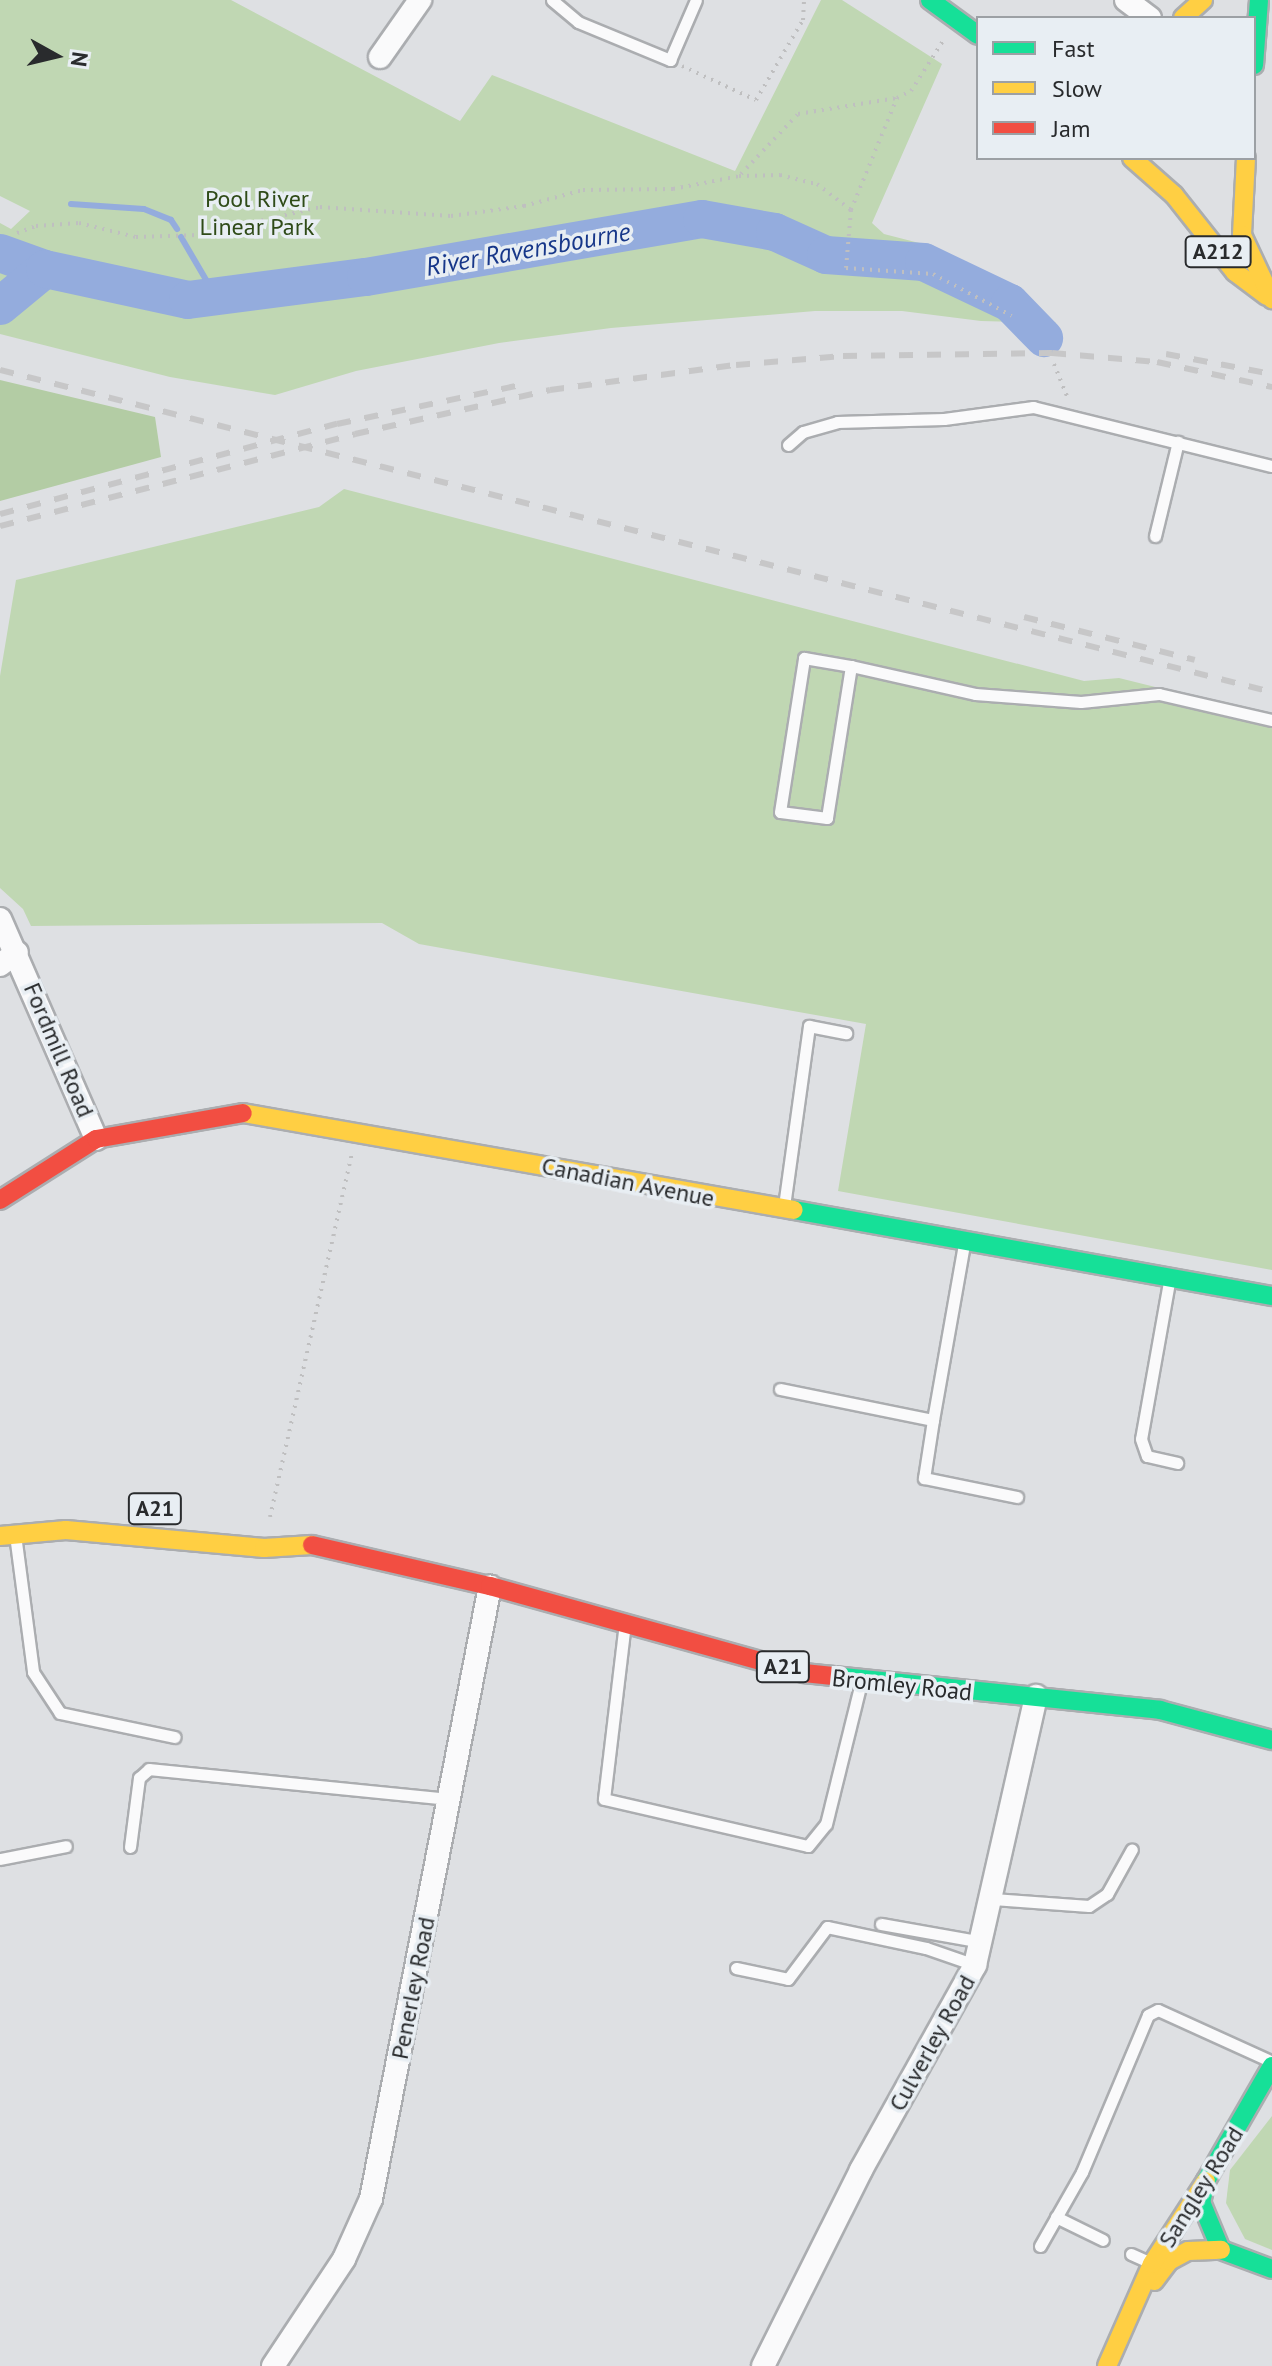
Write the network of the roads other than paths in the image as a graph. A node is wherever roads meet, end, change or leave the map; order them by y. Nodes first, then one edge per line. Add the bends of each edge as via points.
1 (420, 0) edge
2 (552, 0) edge
3 (696, 0) edge
4 (930, 0) edge
5 (1126, 0) edge
6 (1203, 0) edge
7 (1259, 0) edge
8 (1147, 16) edge
9 (1185, 16) edge
10 (1256, 31) edge
11 (976, 34) edge
12 (380, 57) dead end
13 (1134, 160) edge
14 (1246, 160) edge
15 (1174, 195) junction
16 (1242, 235) junction
17 (1272, 300) edge
18 (1178, 442) junction
19 (788, 445) dead end
20 (1272, 466) edge
21 (1155, 536) dead end
22 (851, 666) junction
23 (1272, 720) edge
24 (0, 919) edge
25 (9, 958) edge
26 (846, 1033) dead end
27 (96, 1139) junction
28 (0, 1200) edge
29 (784, 1211) junction
30 (964, 1243) junction
31 (1170, 1278) junction
32 (1272, 1296) edge
33 (780, 1389) dead end
34 (933, 1420) junction
35 (1177, 1463) dead end
36 (1017, 1497) dead end
37 (269, 1523) road end
38 (7, 1535) edge
39 (303, 1543) junction
40 (490, 1586) junction
41 (625, 1623) junction
42 (861, 1683) junction
43 (1036, 1696) junction
44 (175, 1737) dead end
45 (1272, 1740) edge
46 (448, 1799) junction
47 (66, 1846) dead end
48 (130, 1847) dead end
49 (1132, 1849) dead end
50 (0, 1859) edge
51 (993, 1899) junction
52 (881, 1924) dead end
53 (983, 1942) junction
54 (975, 1965) junction
55 (736, 1968) dead end
56 (1272, 2064) edge
57 (1206, 2181) junction
58 (1056, 2217) junction
59 (1103, 2240) dead end
60 (1040, 2246) dead end
61 (1221, 2250) junction
62 (1131, 2254) dead end
63 (1152, 2264) junction
64 (1272, 2269) edge
65 (1133, 2309) junction
66 (273, 2366) edge
67 (763, 2366) edge
68 (1107, 2366) edge

1 - 12 street
2 - 3 lane via 578,22 670,60
4 - 11 main road
5 - 8 street
6 - 9 main road
7 - 10 main road
13 - 15 main road, A212
14 - 16 main road
15 - 16 main road, A212 via 1194,201
15 - 17 main road, A212 via 1235,272
16 - 17 main road
18 - 19 lane via 1033,407 944,419 837,422 803,432
18 - 20 lane
18 - 21 lane
22 - 22 lane via 804,658 780,812 827,818
22 - 23 lane via 975,694 1081,702 1159,694
24 - 25 street, Fordmill Road
25 - 27 street, Fordmill Road
26 - 29 lane via 809,1026
27 - 28 main road, Canadian Avenue
27 - 29 main road, Canadian Avenue via 217,1114 255,1113
29 - 30 main road, Canadian Avenue
30 - 31 main road, Canadian Avenue
30 - 34 lane
31 - 32 main road, Canadian Avenue
31 - 35 lane via 1141,1439 1147,1456
33 - 34 lane
34 - 36 lane via 924,1478
37 - 39 main road, Bromley Road / A21
38 - 39 main road, Bromley Road / A21 via 115,1531 264,1548
38 - 44 lane via 33,1672 60,1713
39 - 40 main road, Bromley Road / A21
40 - 41 main road, Bromley Road / A21
40 - 46 street, Penerley Road
41 - 42 main road, Bromley Road / A21 via 804,1673
41 - 42 lane via 604,1799 808,1846 826,1824
42 - 43 main road, Bromley Road / A21
43 - 45 main road, Bromley Road / A21 via 1160,1710
43 - 51 street, Culverley Road
46 - 48 lane via 149,1769 139,1778
46 - 66 street, Penerley Road via 371,2199 344,2259
47 - 50 lane
49 - 51 lane via 1107,1894 1089,1906
51 - 53 street, Culverley Road
52 - 53 lane
53 - 54 street, Culverley Road
54 - 55 lane via 926,1948 827,1927 788,1979
54 - 67 street, Culverley Road via 861,2170
56 - 57 main road, Sangley Road
56 - 58 lane via 1158,2010 1148,2015 1082,2172
57 - 61 main road via 1201,2202
57 - 63 main road, Sangley Road
58 - 59 lane
58 - 60 lane
61 - 64 main road
61 - 65 main road, Sangley Road via 1188,2251 1169,2261
62 - 63 lane
63 - 65 main road, Sangley Road
65 - 68 main road, Sangley Road

